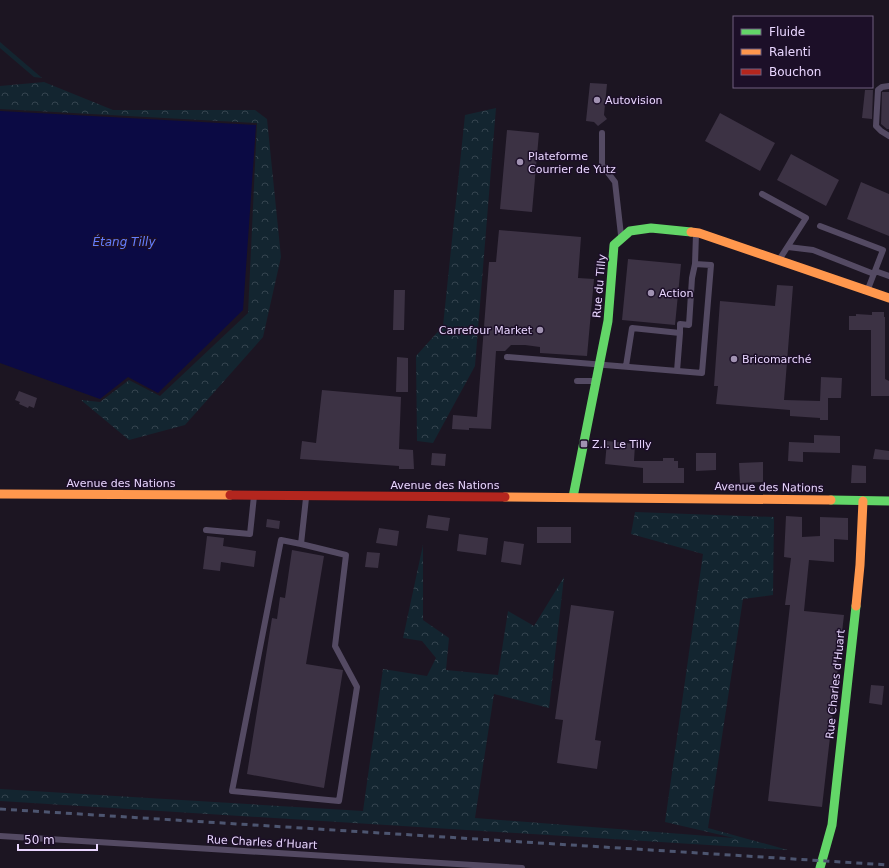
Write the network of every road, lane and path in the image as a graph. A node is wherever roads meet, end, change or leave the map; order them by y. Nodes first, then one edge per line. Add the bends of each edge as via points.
1 (889, 86) edge
2 (602, 133) dead end
3 (889, 136) edge
4 (762, 194) dead end
5 (820, 226) dead end
6 (696, 232) junction
7 (622, 238) junction
8 (788, 247) junction
9 (886, 251) edge
10 (779, 260) junction
11 (696, 264) junction
12 (874, 272) junction
13 (889, 276) edge
14 (867, 291) junction
15 (889, 298) edge
16 (680, 333) junction
17 (507, 357) dead end
18 (600, 364) junction
19 (626, 366) junction
20 (677, 370) junction
21 (577, 381) dead end
22 (597, 381) junction
23 (0, 494) edge
24 (254, 496) junction
25 (307, 496) junction
26 (573, 497) junction
27 (863, 500) junction
28 (889, 501) edge
29 (206, 530) dead end
30 (301, 544) junction
31 (0, 836) edge
32 (522, 868) edge
33 (820, 868) edge

1 - 3 lane via 878,90 876,126
2 - 7 lane via 602,165 615,182
4 - 8 lane via 806,218
5 - 9 lane
6 - 7 street via 651,228 630,231
6 - 10 street
6 - 11 lane
7 - 18 street, Rue du Tilly via 614,245 608,321
8 - 10 lane
8 - 12 lane via 813,250
9 - 12 lane
10 - 14 street
11 - 16 lane via 692,278 688,325 680,324
11 - 20 lane via 710,265 702,373
12 - 13 lane
12 - 14 lane
14 - 15 street
16 - 19 lane via 632,328
16 - 20 lane
17 - 18 lane
18 - 19 lane
18 - 22 street, Rue du Tilly
19 - 20 lane
21 - 22 lane
22 - 26 street, Rue du Tilly
23 - 24 street, Avenue des Nations
24 - 25 street, Avenue des Nations
24 - 29 lane via 250,534
25 - 26 street, Avenue des Nations
25 - 30 lane
26 - 27 street, Avenue des Nations
27 - 28 street, Avenue des Nations
27 - 33 street, Rue Charles d'Huart via 860,565 832,825
30 - 30 lane via 281,540 232,791 339,801 357,687 335,646 346,555
31 - 32 lane, Rue Charles d’Huart

